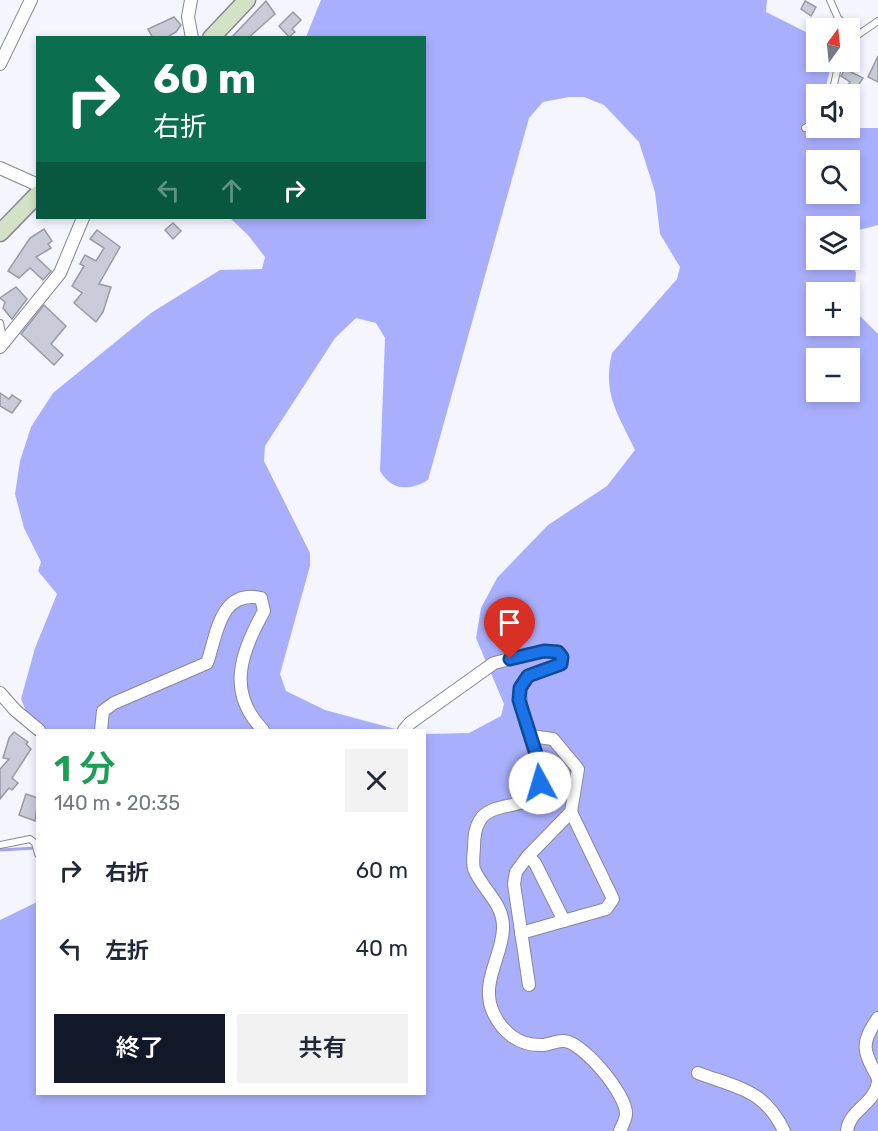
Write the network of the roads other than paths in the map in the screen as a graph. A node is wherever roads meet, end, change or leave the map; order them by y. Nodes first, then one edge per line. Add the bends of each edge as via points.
1 (31, 0) edge
2 (192, 0) edge
3 (247, 0) edge
4 (830, 0) edge
5 (838, 18) edge
6 (878, 21) edge
7 (860, 27) edge
8 (192, 36) edge
9 (213, 36) edge
10 (0, 64) edge
11 (0, 168) edge
12 (36, 184) edge
13 (36, 196) edge
14 (83, 219) edge
15 (0, 232) edge
16 (0, 323) edge
17 (2, 345) edge
18 (0, 693) edge
19 (38, 729) edge
20 (101, 729) edge
21 (261, 729) edge
22 (405, 729) edge
23 (531, 736) junction
24 (571, 812) junction
25 (0, 845) edge
26 (36, 853) edge
27 (528, 856) junction
28 (564, 921) junction
29 (520, 933) junction
30 (529, 985) dead end
31 (878, 1017) edge
32 (698, 1073) dead end
33 (878, 1078) edge
34 (878, 1082) edge
35 (620, 1131) edge
36 (784, 1131) edge
37 (847, 1131) edge

1 - 10 street
2 - 8 street via 188,17
3 - 9 main road
4 - 5 lane
6 - 7 lane
11 - 12 street
13 - 15 main road
14 - 17 street via 60,273
16 - 17 lane
18 - 19 street
20 - 21 street via 103,711 114,703 207,663 222,614 249,596 261,598 264,610 248,639 240,696
22 - 23 street via 494,663 544,651 558,652 561,664 528,676 520,688 519,700
23 - 24 street via 553,739 578,769
23 - 35 street via 540,783 533,797 519,805 490,811 474,833 473,867 501,910 504,930 488,995 493,1012 508,1035 525,1044 542,1046 565,1040 584,1050 619,1094 626,1113
24 - 27 street
24 - 28 street via 613,899 606,909
25 - 26 lane via 30,839 35,843
27 - 28 street
27 - 29 street via 516,873 514,884
28 - 29 street
29 - 30 street
31 - 33 street via 864,1043
32 - 36 street via 763,1099 776,1113
34 - 37 street via 877,1091 851,1118

